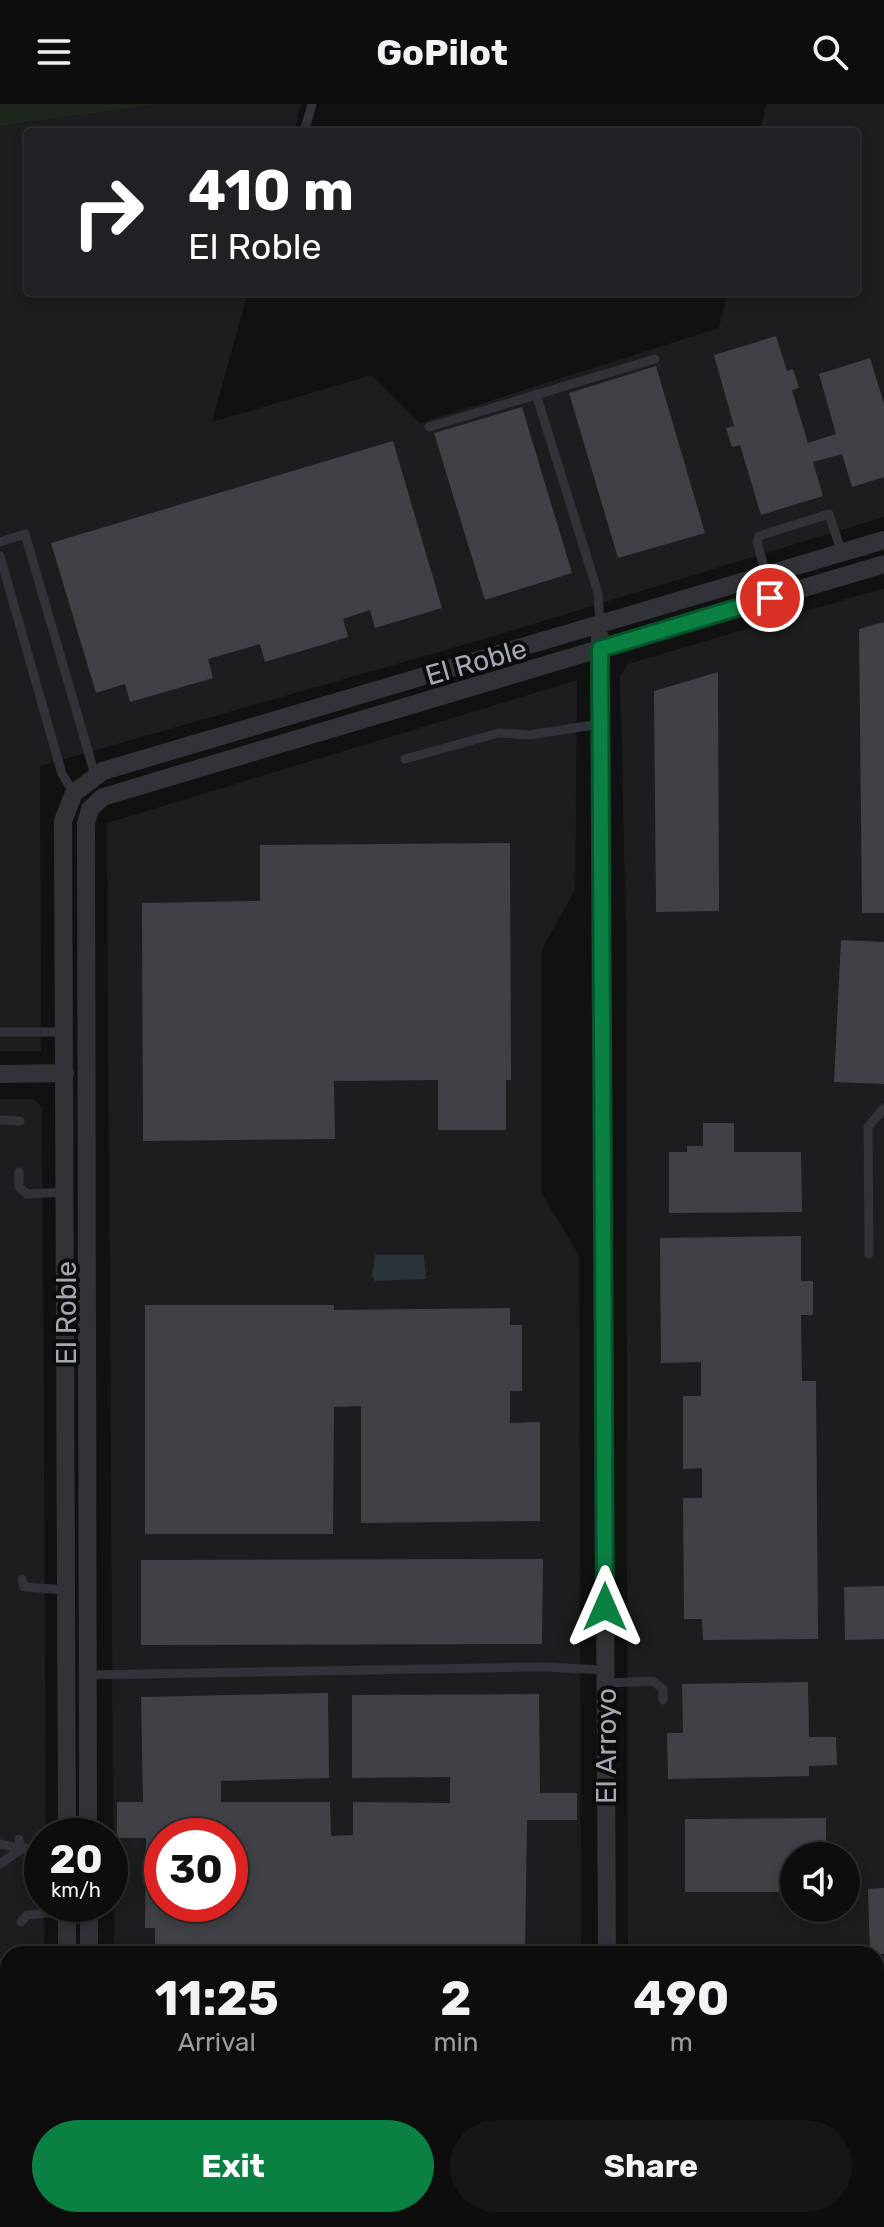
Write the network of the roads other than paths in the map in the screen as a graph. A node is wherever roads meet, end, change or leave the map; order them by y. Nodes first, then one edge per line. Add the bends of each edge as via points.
1 (312, 104) edge
2 (305, 128) edge
3 (655, 359) dead end
4 (536, 394) junction
5 (429, 427) dead end
6 (884, 540) edge
7 (0, 542) edge
8 (842, 553) junction
9 (0, 556) edge
10 (884, 564) edge
11 (766, 575) junction
12 (600, 625) junction
13 (600, 649) junction
14 (600, 724) junction
15 (405, 759) dead end
16 (95, 775) junction
17 (74, 793) junction
18 (90, 809) junction
19 (0, 1032) edge
20 (64, 1032) junction
21 (65, 1073) junction
22 (0, 1074) edge
23 (884, 1108) edge
24 (0, 1120) edge
25 (20, 1121) dead end
26 (19, 1172) dead end
27 (66, 1192) junction
28 (869, 1254) dead end
29 (89, 1329) junction
30 (67, 1330) junction
31 (22, 1579) dead end
32 (67, 1590) junction
33 (87, 1675) junction
34 (606, 1677) junction
35 (663, 1700) dead end
36 (67, 1818) edge
37 (88, 1818) edge
38 (0, 1844) edge
39 (20, 1844) junction
40 (24, 1845) edge
41 (0, 1864) edge
42 (24, 1918) edge
43 (21, 1922) dead end
44 (67, 1922) edge
45 (89, 1922) edge
46 (67, 1946) edge
47 (89, 1946) edge
48 (607, 1946) edge

1 - 2 lane
3 - 4 lane
4 - 5 lane
4 - 12 lane via 598,593
6 - 8 street, El Roble
7 - 16 lane via 25,534
8 - 11 street, El Roble
8 - 11 lane via 829,514 759,536
9 - 17 lane via 62,774
10 - 13 street, El Roble
11 - 12 street, El Roble
12 - 13 street, El Arroyo
12 - 16 street, El Roble
13 - 14 street, El Arroyo
13 - 18 street, El Roble via 103,797
14 - 15 lane via 529,735 499,733
14 - 34 street, El Arroyo
16 - 17 street, El Roble
17 - 18 street
17 - 20 street, El Roble via 63,821
18 - 29 street, El Roble
19 - 20 lane
20 - 21 street, El Roble
21 - 22 street
21 - 27 street, El Roble
23 - 28 lane via 868,1127
24 - 25 lane
26 - 27 lane via 19,1187 27,1194
27 - 30 street, El Roble
29 - 30 street
29 - 33 street, El Roble
30 - 32 street, El Roble
31 - 32 lane via 30,1590
32 - 36 street, El Roble
33 - 34 lane via 543,1667
33 - 37 street, El Roble
34 - 35 lane via 653,1681 663,1689
34 - 48 street, El Arroyo
38 - 39 lane
39 - 40 lane
39 - 41 lane
42 - 43 lane
44 - 46 street
45 - 47 street

